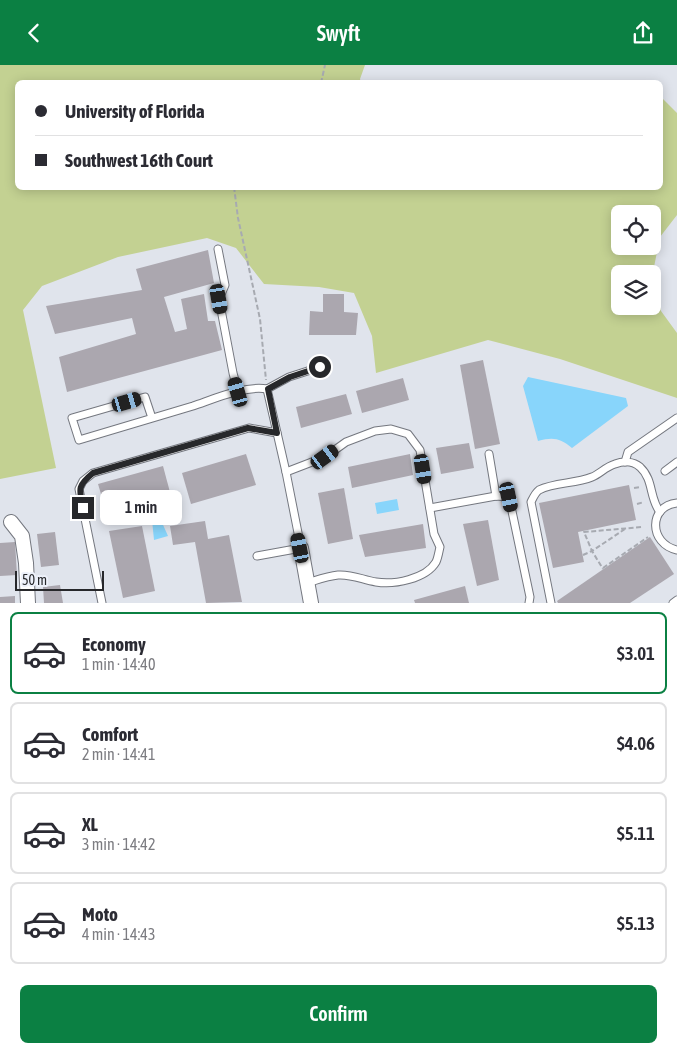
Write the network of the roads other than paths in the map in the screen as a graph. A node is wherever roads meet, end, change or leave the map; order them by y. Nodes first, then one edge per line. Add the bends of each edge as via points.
1 (218, 249) dead end
2 (320, 367) dead end
3 (268, 389) junction
4 (238, 392) junction
5 (152, 418) junction
6 (677, 418) edge
7 (277, 433) junction
8 (488, 454) dead end
9 (625, 462) junction
10 (677, 462) edge
11 (665, 471) dead end
12 (286, 472) junction
13 (496, 496) junction
14 (677, 503) edge
15 (430, 509) junction
16 (660, 512) junction
17 (11, 522) dead end
18 (300, 548) junction
19 (677, 550) edge
20 (257, 556) dead end
21 (307, 583) junction
22 (677, 600) edge
23 (28, 603) edge
24 (102, 603) edge
25 (311, 603) edge
26 (529, 603) edge
27 (551, 603) edge
28 (673, 603) edge

1 - 4 lane via 225,285 219,299
2 - 3 lane
3 - 4 lane via 258,387
3 - 7 lane
4 - 5 lane
5 - 5 lane via 145,397 72,418 79,440
6 - 9 lane via 628,452
7 - 12 lane
7 - 24 lane via 248,428 93,473 83,481 79,489
8 - 13 lane
9 - 16 lane via 639,466 648,477
9 - 27 lane via 583,480 536,491 531,502
10 - 11 lane
12 - 15 lane via 325,457 346,442 390,429 408,435 420,450
12 - 18 lane
13 - 15 lane
13 - 26 lane via 509,497
14 - 16 lane
15 - 21 lane via 440,547 436,562 426,571 392,583 337,575
16 - 19 lane via 656,533 664,545
17 - 23 street via 22,536
18 - 20 lane
18 - 21 street
21 - 25 street
22 - 28 lane

